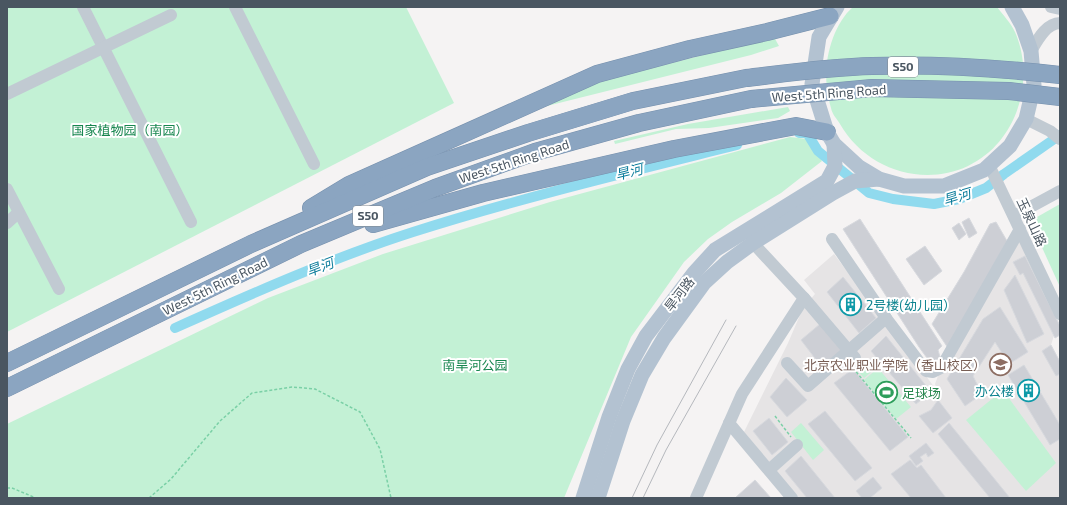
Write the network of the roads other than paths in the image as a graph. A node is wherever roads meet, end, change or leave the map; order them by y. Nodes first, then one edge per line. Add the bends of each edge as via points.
1 (83, 7) edge
2 (235, 7) edge
3 (1012, 7) edge
4 (1051, 7) edge
5 (1060, 9) edge
6 (831, 10) edge
7 (171, 15) dead end
8 (1060, 23) edge
9 (104, 48) junction
10 (1031, 51) junction
11 (1060, 75) edge
12 (7, 94) edge
13 (1060, 97) edge
14 (1026, 119) junction
15 (830, 138) junction
16 (1060, 139) edge
17 (314, 164) dead end
18 (991, 167) junction
19 (879, 179) junction
20 (7, 189) edge
21 (1060, 191) edge
22 (18, 213) junction
23 (1014, 216) junction
24 (191, 222) dead end
25 (7, 223) edge
26 (1020, 229) junction
27 (832, 239) dead end
28 (753, 243) junction
29 (251, 244) junction
30 (301, 244) junction
31 (59, 290) dead end
32 (804, 298) junction
33 (1060, 314) edge
34 (886, 318) junction
35 (7, 363) edge
36 (786, 363) dead end
37 (854, 363) road end
38 (7, 388) edge
39 (729, 423) junction
40 (794, 441) road end
41 (769, 470) junction
42 (583, 498) edge
43 (598, 498) edge
44 (696, 498) edge
45 (792, 498) edge

1 - 9 street
2 - 17 street
3 - 10 main road via 1022,25
4 - 5 street
6 - 15 main road, 旱河路 via 819,36 812,84
6 - 29 highway via 767,32 597,74 349,185
7 - 9 street
8 - 10 street via 1048,28 1039,36
9 - 12 street
9 - 24 street
10 - 14 main road via 1034,85
11 - 29 highway, West 5th Ring Road / S50, bridge via 1009,69 872,66 746,78 633,101 427,167
13 - 30 highway, West 5th Ring Road / S50, bridge via 1009,91 872,88 751,99 639,123 535,152 435,188
14 - 16 street via 1050,130
14 - 18 main road via 1010,146
15 - 19 main road via 859,167
15 - 30 highway via 796,126 674,150 482,193
15 - 42 main road, 旱河路 via 835,166 828,181 715,250 646,336 628,369 609,417
18 - 19 main road via 944,186 904,186
18 - 23 street, 玉泉山路
19 - 28 main road, 旱河路 via 855,181
20 - 22 street
21 - 23 street
22 - 25 street
22 - 31 street
23 - 26 street, 玉泉山路
26 - 33 street, 玉泉山路
26 - 34 street via 941,368 933,372 926,371
27 - 34 street
28 - 32 street
28 - 43 main road, 旱河路 via 704,283 664,338 642,376 623,421
29 - 35 highway, West 5th Ring Road / S50
30 - 38 highway, West 5th Ring Road / S50
32 - 37 street
32 - 39 street via 742,394
34 - 36 street via 808,386
39 - 41 street
39 - 44 street
40 - 41 street
41 - 45 street

